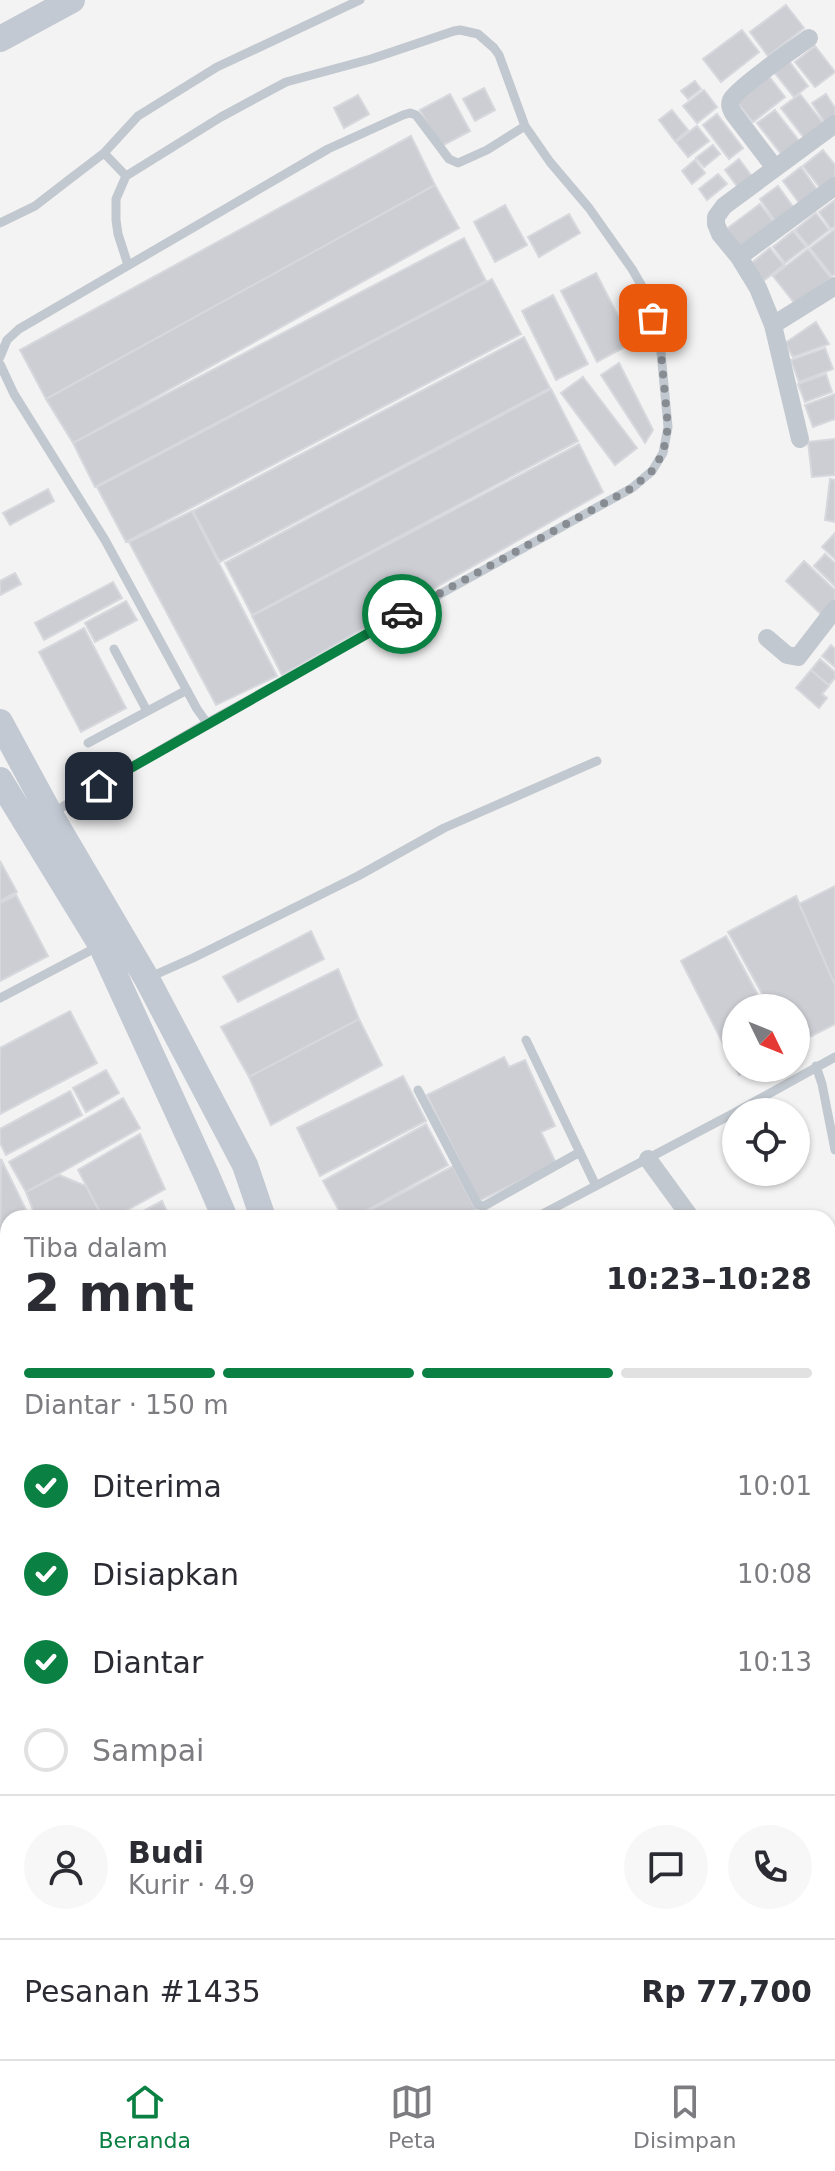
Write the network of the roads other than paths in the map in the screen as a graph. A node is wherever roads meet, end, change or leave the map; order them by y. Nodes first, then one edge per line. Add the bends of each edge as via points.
1 (72, 0) edge
2 (360, 0) edge
3 (809, 38) dead end
4 (0, 39) edge
5 (835, 124) edge
6 (525, 126) junction
7 (104, 153) junction
8 (775, 168) junction
9 (126, 176) junction
10 (835, 186) edge
11 (0, 223) edge
12 (739, 257) junction
13 (128, 265) junction
14 (835, 286) edge
15 (773, 325) junction
16 (0, 357) edge
17 (0, 364) edge
18 (800, 439) dead end
19 (835, 609) edge
20 (767, 638) dead end
21 (114, 649) dead end
22 (187, 690) junction
23 (147, 711) junction
24 (0, 722) edge
25 (207, 723) junction
26 (88, 743) dead end
27 (597, 761) dead end
28 (0, 780) edge
29 (38, 819) junction
30 (111, 940) junction
31 (147, 979) junction
32 (0, 998) edge
33 (526, 1040) dead end
34 (835, 1057) edge
35 (816, 1066) junction
36 (418, 1090) dead end
37 (768, 1098) edge
38 (722, 1119) edge
39 (835, 1150) edge
40 (580, 1152) junction
41 (648, 1159) junction
42 (596, 1186) junction
43 (222, 1210) edge
44 (260, 1210) edge
45 (550, 1210) edge
46 (685, 1210) edge

1 - 4 street
2 - 7 lane via 217,67 138,116
3 - 8 street via 731,99 733,113
5 - 8 street
6 - 9 lane via 494,48 478,34 460,30 286,82
6 - 13 lane via 458,163 449,159 416,115 403,115 328,149
6 - 25 lane via 647,295 660,342 668,427 663,453 632,488
7 - 9 lane
7 - 11 lane via 35,206
8 - 12 street via 716,217 720,234
9 - 13 lane via 116,199 116,220
10 - 12 street
12 - 15 street
13 - 16 lane via 19,329
14 - 15 street
15 - 18 street
17 - 22 lane
19 - 20 street via 798,657 787,655
21 - 23 lane
22 - 23 lane
22 - 25 lane
23 - 26 lane
24 - 29 street
25 - 29 lane
27 - 31 lane via 444,828
28 - 29 street
29 - 30 street
30 - 31 street
30 - 32 lane
30 - 43 street
31 - 44 street via 245,1165
33 - 40 lane
34 - 35 lane
35 - 37 lane
35 - 39 lane
36 - 40 lane via 478,1205
38 - 41 lane
40 - 42 lane
41 - 42 lane
41 - 46 street
42 - 45 lane

